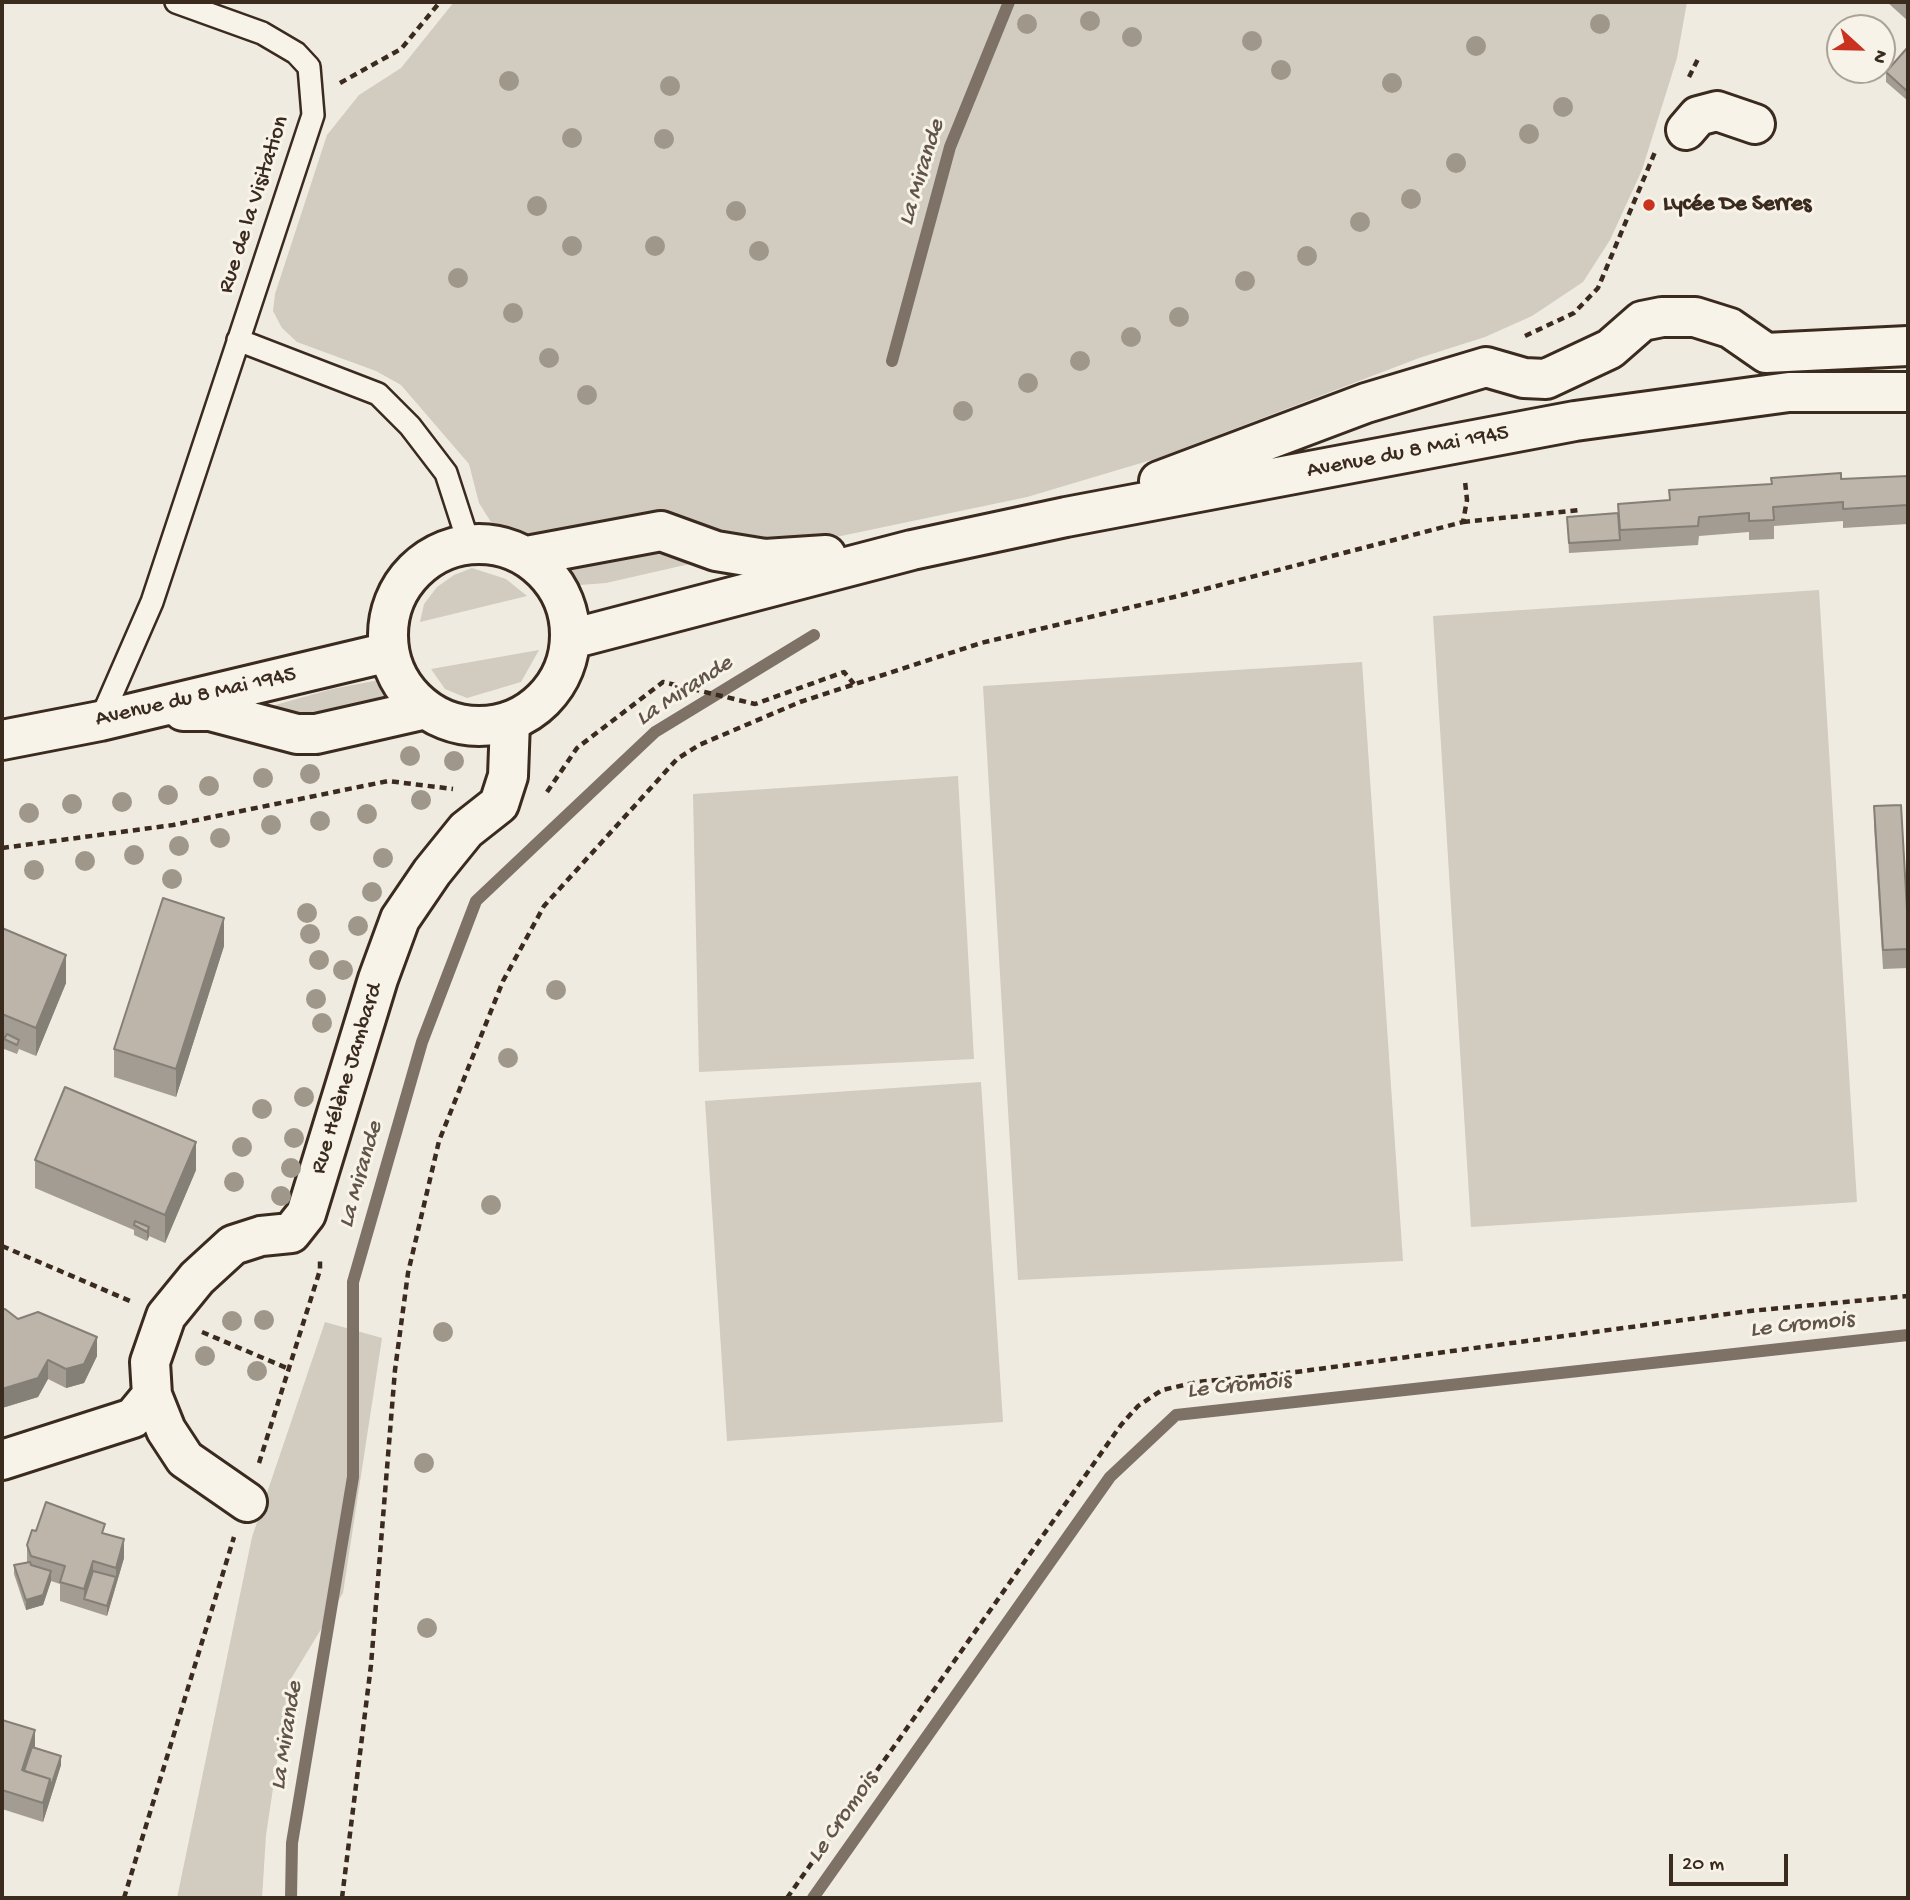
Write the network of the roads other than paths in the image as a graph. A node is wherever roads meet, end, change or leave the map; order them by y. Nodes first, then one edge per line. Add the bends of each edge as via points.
1 (176, 2) edge
2 (1755, 124) dead end
3 (1672, 137) road end
4 (238, 340) junction
5 (1908, 346) edge
6 (1766, 354) junction
7 (1908, 392) edge
8 (1731, 400) junction
9 (1066, 517) junction
10 (468, 544) junction
11 (912, 550) junction
12 (527, 556) junction
13 (570, 639) junction
14 (389, 652) junction
15 (425, 709) junction
16 (138, 712) junction
17 (100, 721) junction
18 (510, 721) junction
19 (2, 740) edge
20 (152, 1395) junction
21 (2, 1460) edge
22 (247, 1502) road end

1 - 4 lane, Rue de la Visitation via 262,33 309,67 313,115
2 - 3 main road via 1717,111 1698,116
4 - 10 lane via 378,394 446,473
4 - 17 lane, Rue de la Visitation via 152,602
5 - 6 main road
6 - 8 main road
6 - 9 main road via 1730,328 1695,317 1642,321 1610,349 1546,379 1486,367 1448,377 1366,403
7 - 8 main road, Avenue du 8 Mai 1945 via 1789,392
8 - 9 main road, Avenue du 8 Mai 1945 via 1575,421
9 - 11 main road, Avenue du 8 Mai 1945
10 - 12 main road via 499,545
10 - 14 main road via 440,552 415,569 398,593 389,622
11 - 12 main road via 765,558 716,551 662,531
11 - 13 main road
12 - 13 main road via 559,591 568,613
13 - 18 main road via 565,666 552,690
14 - 15 main road via 407,691
14 - 16 main road, Avenue du 8 Mai 1945
15 - 16 main road via 316,734 297,734 209,711
15 - 18 main road via 452,722 480,726
16 - 17 main road, Avenue du 8 Mai 1945
17 - 19 main road, Avenue du 8 Mai 1945
18 - 20 main road, Rue Hélène Jambard via 508,776 499,804 466,830 400,919 306,1214 291,1233 233,1245 197,1278 166,1316 150,1362
20 - 21 main road via 133,1418
20 - 22 main road via 166,1430 185,1458

